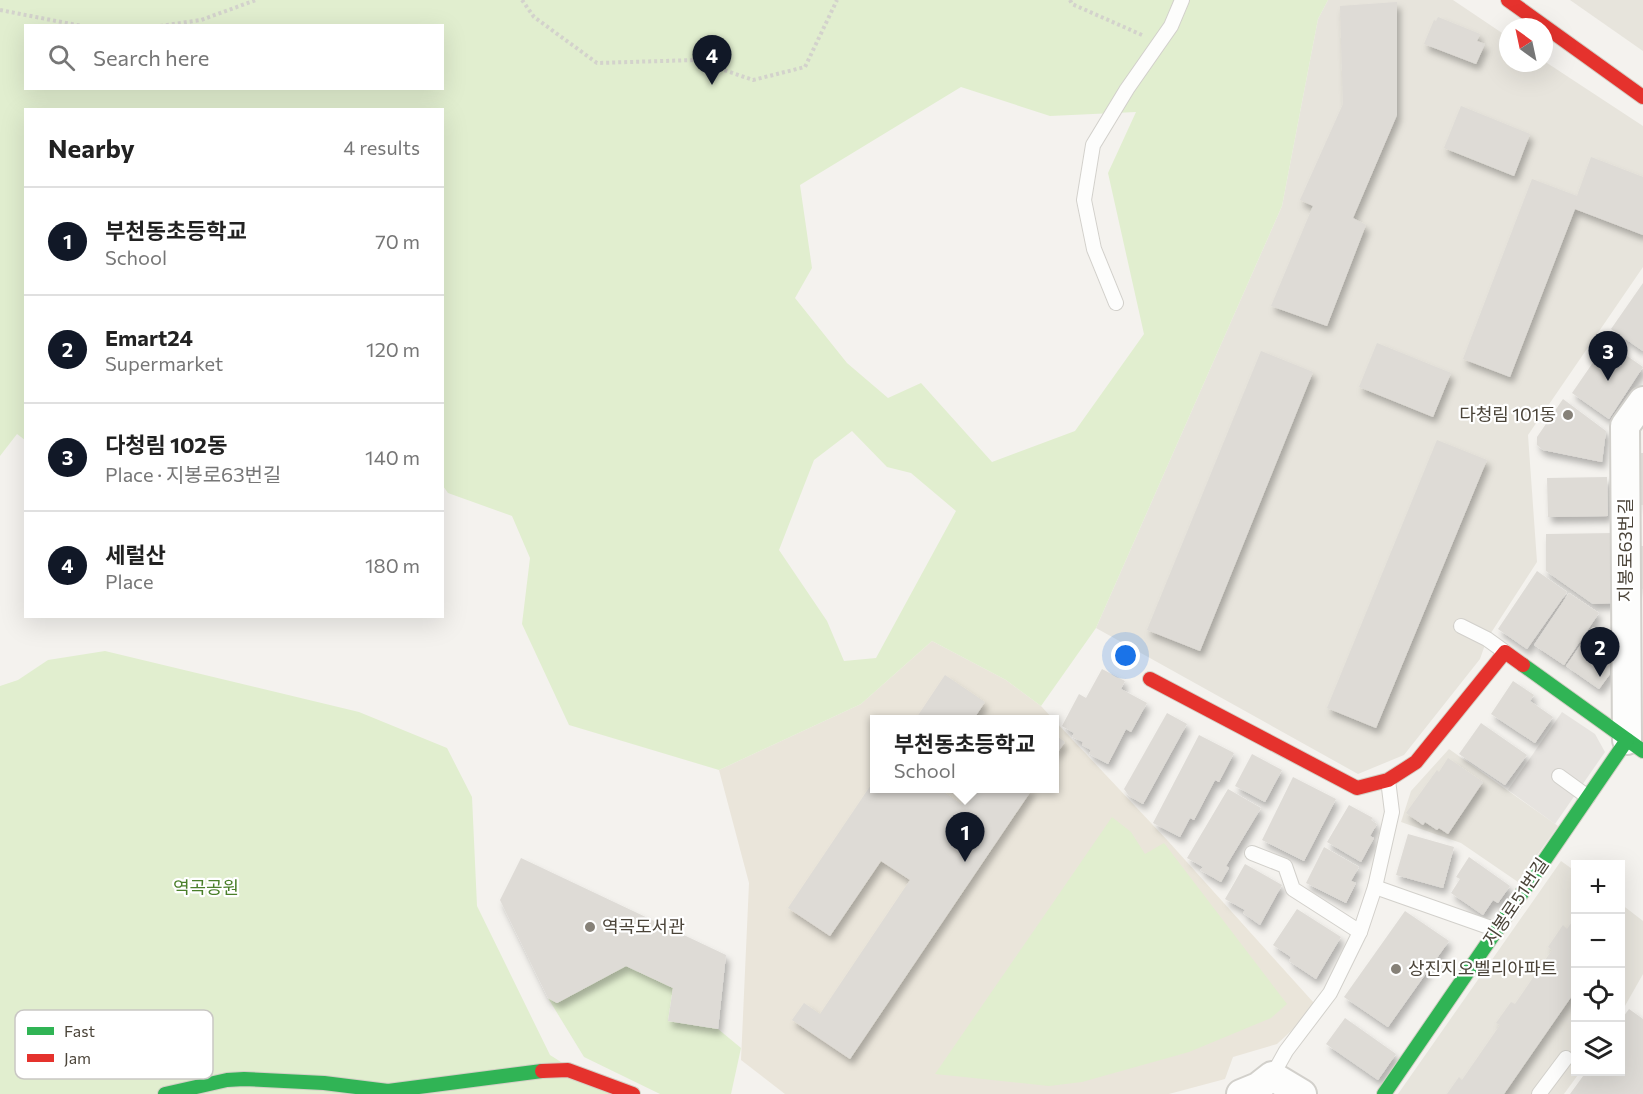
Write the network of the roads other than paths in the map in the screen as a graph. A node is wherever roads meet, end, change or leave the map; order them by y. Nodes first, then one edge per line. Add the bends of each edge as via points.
1 (1182, 0) edge
2 (1508, 0) edge
3 (1643, 97) edge
4 (1116, 303) dead end
5 (1643, 401) edge
6 (1634, 532) edge
7 (1461, 626) dead end
8 (1505, 652) junction
9 (1150, 679) dead end
10 (1635, 745) edge
11 (1559, 776) dead end
12 (1388, 780) junction
13 (1588, 797) junction
14 (1252, 853) dead end
15 (1375, 887) junction
16 (1497, 930) junction
17 (1360, 932) junction
18 (1566, 1058) dead end
19 (1272, 1076) junction
20 (165, 1094) edge
21 (633, 1094) edge
22 (1241, 1094) edge
23 (1302, 1094) edge
24 (1384, 1094) edge
25 (1539, 1094) edge

1 - 4 lane via 1171,26 1093,145 1084,200 1094,249
2 - 3 street
5 - 6 street, 지봉로63번길 via 1625,426
6 - 10 street, 지봉로63번길
7 - 8 lane
8 - 10 street
8 - 12 street via 1416,762
9 - 12 street via 1357,788
10 - 13 street, 지봉로51번길
11 - 13 lane
12 - 15 lane via 1392,812
13 - 16 street, 지봉로51번길
14 - 17 lane via 1285,866 1293,889
15 - 16 lane
15 - 17 lane
16 - 24 street, 지봉로51번길
17 - 19 lane via 1330,993
18 - 25 lane
19 - 22 street
19 - 23 street
20 - 21 street via 227,1080 324,1083 388,1090 547,1070 568,1070

